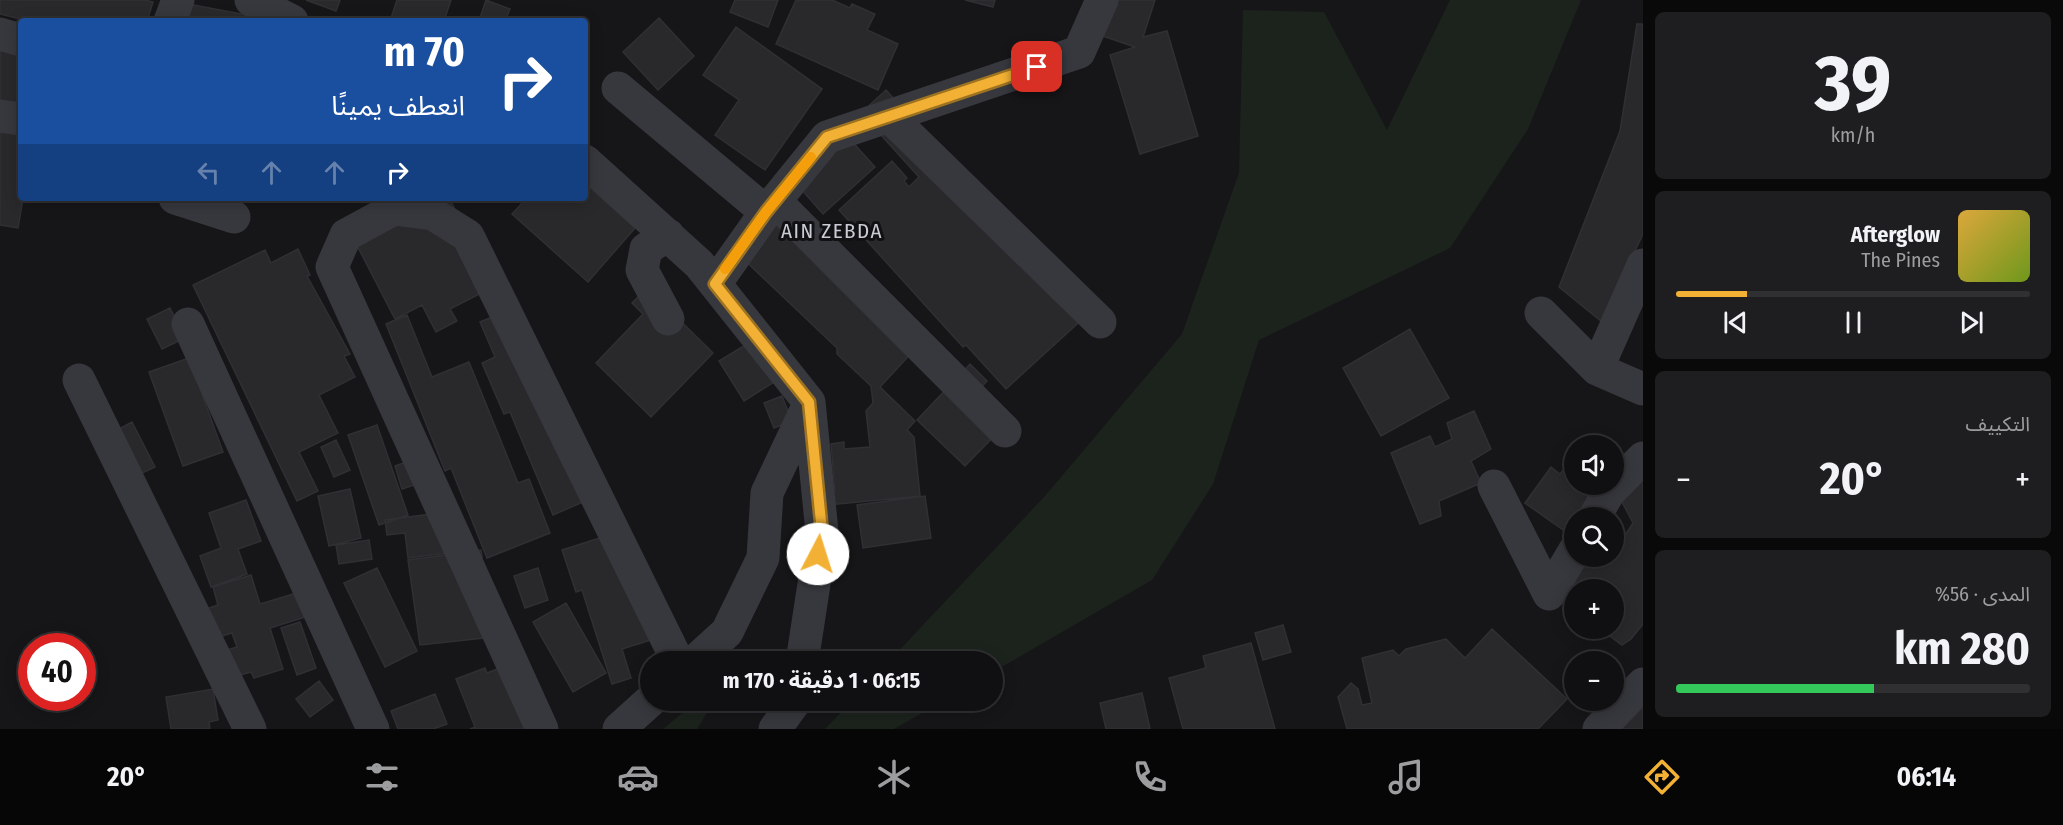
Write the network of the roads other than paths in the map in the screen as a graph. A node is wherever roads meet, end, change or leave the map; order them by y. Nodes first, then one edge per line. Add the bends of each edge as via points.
1 (178, 0) edge
2 (251, 0) edge
3 (1102, 0) edge
4 (171, 18) edge
5 (286, 18) edge
6 (0, 34) edge
7 (18, 39) edge
8 (618, 88) dead end
9 (0, 116) edge
10 (890, 116) junction
11 (18, 119) edge
12 (588, 164) edge
13 (184, 201) edge
14 (770, 206) junction
15 (234, 217) dead end
16 (668, 235) junction
17 (1643, 265) edge
18 (715, 284) junction
19 (1541, 313) dead end
20 (668, 319) dead end
21 (1100, 322) dead end
22 (189, 324) dead end
23 (1596, 369) junction
24 (79, 380) dead end
25 (1643, 389) edge
26 (809, 402) junction
27 (1005, 430) dead end
28 (1643, 458) edge
29 (1494, 486) dead end
30 (1600, 507) edge
31 (1565, 567) edge
32 (673, 651) edge
33 (706, 651) edge
34 (804, 651) edge
35 (1643, 684) edge
36 (640, 710) edge
37 (788, 711) edge
38 (250, 729) edge
39 (373, 729) edge
40 (542, 729) edge
41 (619, 729) edge
42 (775, 729) edge
43 (1599, 729) edge

1 - 4 street
2 - 5 street
3 - 10 street via 1079,52
6 - 7 street
8 - 14 street
9 - 11 street
10 - 14 street via 827,137
10 - 21 street
12 - 16 street
13 - 15 street
14 - 18 street
14 - 27 street
16 - 18 street
16 - 20 street via 645,249 642,270
17 - 23 street
18 - 26 street
19 - 23 street
22 - 39 street
23 - 25 street
24 - 38 street
26 - 33 street via 767,493 763,558 726,632
26 - 34 street via 822,532
28 - 30 street via 1609,492
29 - 31 street via 1549,594
32 - 40 street via 468,236 433,214 394,209 346,235 332,267
35 - 43 street
36 - 41 street
37 - 42 street

